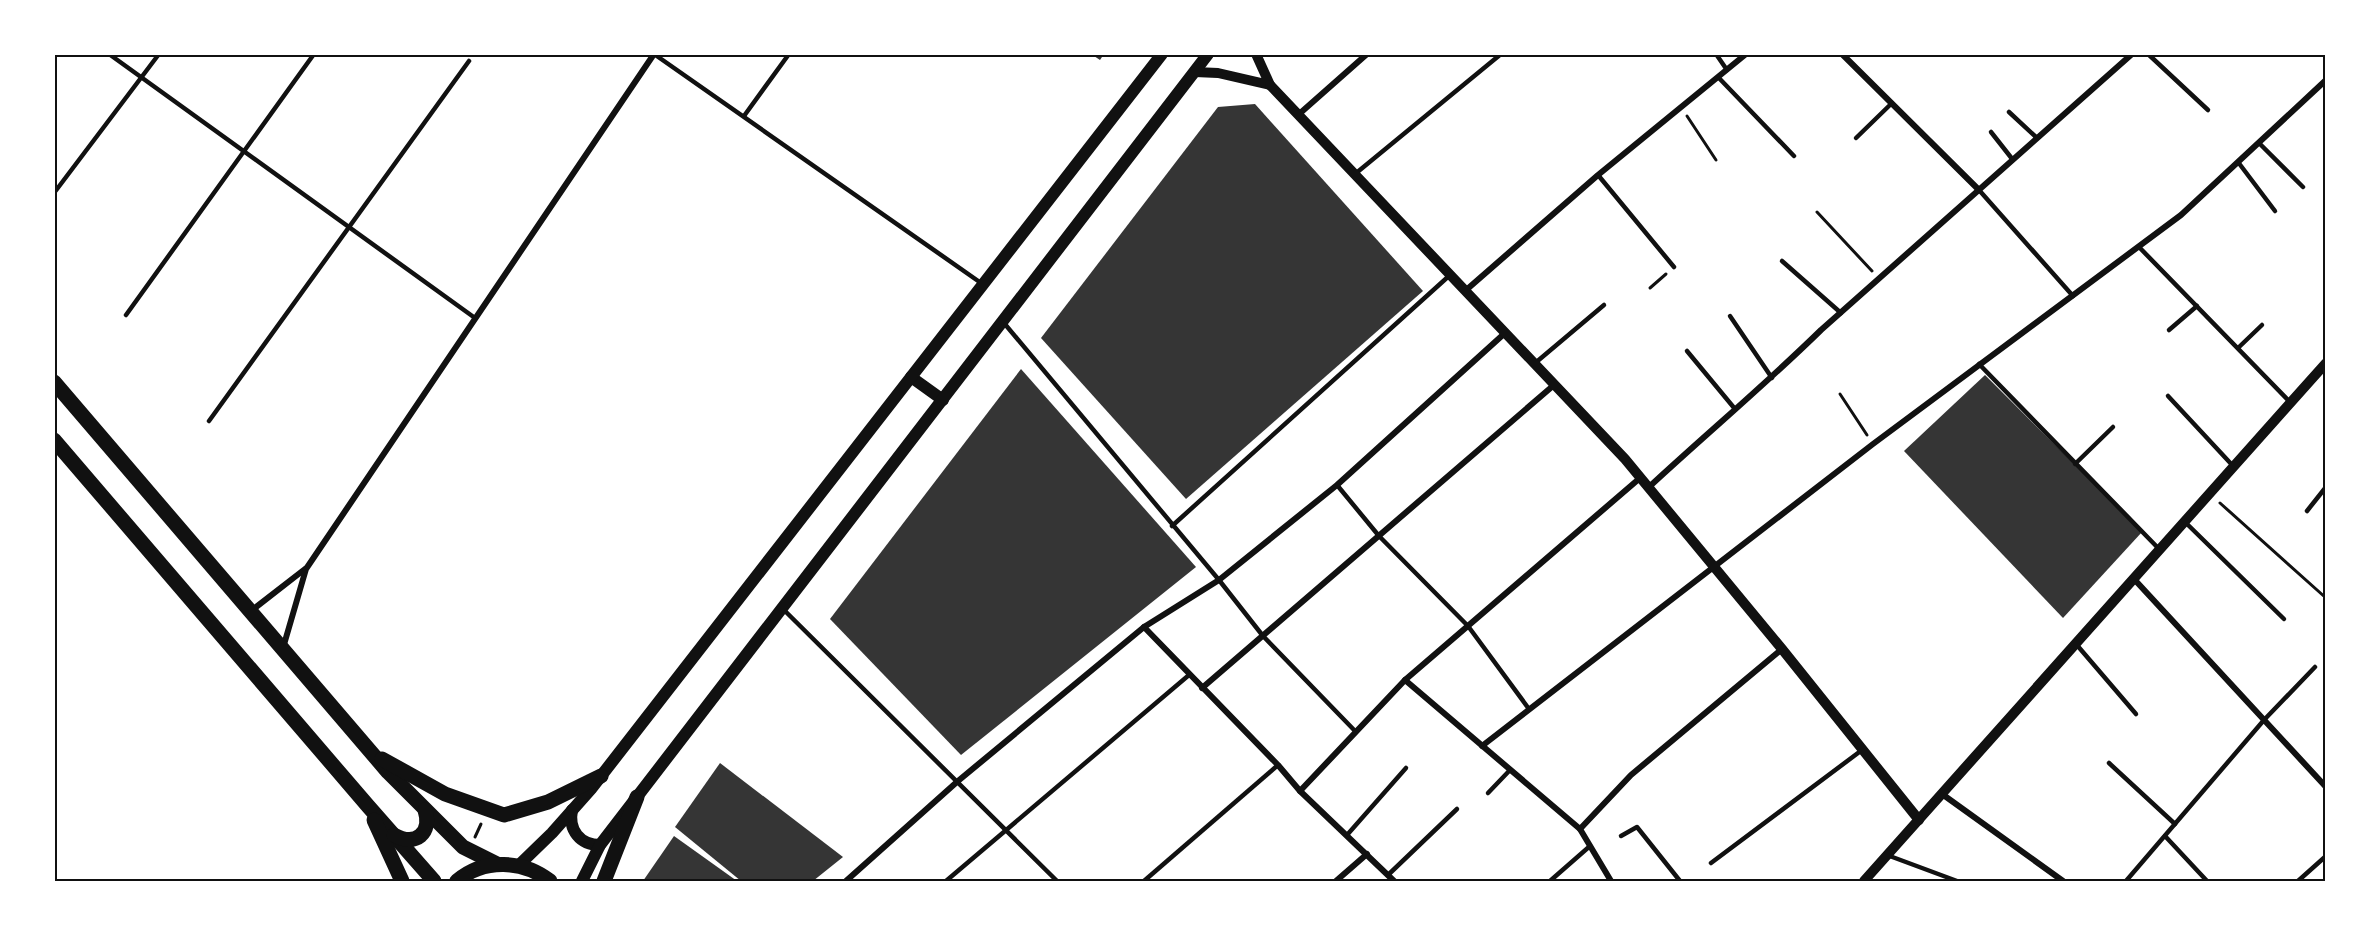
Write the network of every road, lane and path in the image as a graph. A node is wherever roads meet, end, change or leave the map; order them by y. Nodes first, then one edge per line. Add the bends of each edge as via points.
1 (109, 54) edge
2 (159, 54) edge
3 (314, 54) edge
4 (654, 54) edge
5 (789, 54) edge
6 (1162, 54) edge
7 (1208, 54) edge
8 (1256, 54) edge
9 (1367, 54) edge
10 (1501, 54) edge
11 (1716, 54) edge
12 (1746, 54) edge
13 (1842, 54) edge
14 (2132, 54) edge
15 (2148, 54) edge
16 (469, 61) dead end
17 (1727, 70) junction
18 (1195, 72) junction
19 (141, 77) junction
20 (1718, 77) junction
21 (2326, 80) edge
22 (1270, 86) junction
23 (1892, 103) junction
24 (1681, 107) junction
25 (2208, 111) dead end
26 (2009, 112) dead end
27 (1298, 115) junction
28 (744, 116) junction
29 (1991, 132) dead end
30 (1856, 138) dead end
31 (2037, 138) junction
32 (2259, 143) junction
33 (243, 151) junction
34 (1794, 156) dead end
35 (1716, 160) dead end
36 (2013, 160) junction
37 (2238, 162) junction
38 (1355, 174) junction
39 (1598, 175) junction
40 (2303, 187) dead end
41 (1979, 190) junction
42 (54, 193) edge
43 (2275, 211) dead end
44 (1817, 212) dead end
45 (349, 227) junction
46 (2139, 247) junction
47 (1782, 261) dead end
48 (1674, 267) joint
49 (1450, 275) junction
50 (1880, 278) junction
51 (983, 285) junction
52 (1650, 288) dead end
53 (1465, 291) junction
54 (2073, 296) junction
55 (1604, 305) dead end
56 (2197, 306) junction
57 (1841, 313) junction
58 (126, 315) dead end
59 (1730, 316) dead end
60 (475, 318) junction
61 (1003, 321) junction
62 (2262, 325) dead end
63 (2169, 330) dead end
64 (1505, 333) junction
65 (2238, 348) junction
66 (1687, 351) dead end
67 (1534, 364) junction
68 (1979, 364) junction
69 (2326, 364) edge
70 (911, 377) junction
71 (1772, 378) junction
72 (54, 382) edge
73 (1554, 385) junction
74 (1840, 394) dead end
75 (2168, 396) dead end
76 (943, 400) junction
77 (2291, 403) junction
78 (1735, 409) junction
79 (209, 421) dead end
80 (2113, 426) dead end
81 (54, 440) edge
82 (1873, 444) junction
83 (2075, 464) junction
84 (2234, 466) junction
85 (1640, 478) junction
86 (1337, 485) junction
87 (2326, 487) edge
88 (1648, 488) junction
89 (2210, 494) junction
90 (2307, 511) dead end
91 (2185, 522) junction
92 (1172, 526) junction
93 (1379, 536) junction
94 (2160, 550) junction
95 (1712, 567) junction
96 (306, 569) junction
97 (2134, 579) junction
98 (1219, 580) junction
99 (2326, 598) edge
100 (783, 609) junction
101 (250, 612) junction
102 (2284, 619) dead end
103 (1468, 626) junction
104 (1144, 627) junction
105 (1263, 636) junction
106 (2076, 644) junction
107 (282, 648) junction
108 (1782, 649) junction
109 (2315, 667) dead end
110 (1189, 675) junction
111 (1405, 680) junction
112 (1202, 688) junction
113 (1529, 709) junction
114 (2136, 714) dead end
115 (2264, 720) junction
116 (1356, 732) junction
117 (1482, 746) junction
118 (1862, 750) junction
119 (373, 754) junction
120 (2109, 763) dead end
121 (1278, 765) junction
122 (1406, 768) dead end
123 (1510, 770) junction
124 (601, 776) junction
125 (958, 781) junction
126 (2326, 787) edge
127 (1300, 791) junction
128 (1488, 793) dead end
129 (1942, 794) junction
130 (637, 797) junction
131 (368, 806) junction
132 (1457, 809) dead end
133 (425, 810) junction
134 (572, 810) junction
135 (1919, 820) junction
136 (2175, 824) junction
137 (1006, 829) junction
138 (1580, 829) junction
139 (394, 835) junction
140 (1347, 835) junction
141 (1622, 836) dead end
142 (2165, 836) junction
143 (600, 845) junction
144 (1590, 846) junction
145 (1367, 854) junction
146 (1887, 855) junction
147 (2326, 856) edge
148 (1711, 863) dead end
149 (497, 864) junction
150 (519, 865) junction
151 (1388, 875) junction
152 (402, 881) edge
153 (434, 881) edge
154 (457, 881) edge
155 (550, 881) edge
156 (582, 881) edge
157 (604, 881) edge
158 (846, 881) edge
159 (946, 881) edge
160 (1057, 881) edge
161 (1144, 881) edge
162 (1336, 881) edge
163 (1394, 881) edge
164 (1550, 881) edge
165 (1611, 881) edge
166 (1680, 881) edge
167 (1864, 881) edge
168 (1957, 881) edge
169 (2063, 881) edge
170 (2126, 881) edge
171 (2207, 881) edge
172 (2298, 881) edge

1 - 19 lane
2 - 19 lane
3 - 33 lane
4 - 28 lane
4 - 60 street
5 - 28 lane
6 - 51 main road
7 - 18 main road
8 - 22 street
9 - 27 street
10 - 38 lane
11 - 17 lane
12 - 17 street
13 - 23 street
14 - 31 street
15 - 25 lane
16 - 45 lane
17 - 20 street
18 - 22 street via 1218,73
18 - 61 main road
19 - 33 lane
19 - 42 lane
20 - 24 street
20 - 34 lane
21 - 32 street
22 - 27 street
23 - 30 lane
23 - 41 street
24 - 35 path
24 - 39 street
26 - 31 lane
27 - 38 street
28 - 51 lane
29 - 36 lane
31 - 36 street
32 - 37 street
32 - 40 lane
33 - 45 lane
33 - 58 lane
36 - 41 street
37 - 43 lane
37 - 46 street via 2181,215
38 - 49 street
39 - 48 lane
39 - 53 street
41 - 50 street
41 - 54 lane
44 - 50 path
45 - 60 lane
45 - 79 lane
46 - 54 street
46 - 56 lane
47 - 57 lane
48 - 52 path
49 - 53 street
49 - 92 lane
50 - 57 street
51 - 70 main road
53 - 64 street
54 - 68 street
55 - 67 lane
56 - 63 lane
56 - 65 lane
57 - 71 street
59 - 71 lane
60 - 96 street
61 - 76 main road
61 - 92 lane
62 - 65 lane
64 - 67 street
64 - 86 street
65 - 77 lane
66 - 78 lane
67 - 73 street
68 - 82 street
68 - 83 lane
69 - 77 street
70 - 76 main road
70 - 124 main road
71 - 78 street
72 - 101 main road
73 - 85 street
73 - 93 street
74 - 82 path
75 - 84 lane
76 - 100 main road
77 - 84 street
78 - 88 street
80 - 83 lane
81 - 131 main road
82 - 95 street
83 - 94 lane
84 - 89 street
85 - 88 street
85 - 103 street
86 - 93 lane
86 - 98 street
87 - 90 lane
88 - 95 street
89 - 91 street
89 - 99 path
91 - 94 street
91 - 102 lane
92 - 98 lane
93 - 103 lane
93 - 105 street
94 - 97 street
95 - 108 street
95 - 113 street
96 - 101 street
96 - 107 street
97 - 106 street
97 - 115 street
98 - 104 street
98 - 105 lane
100 - 125 lane
100 - 130 main road
101 - 107 main road
103 - 111 street
103 - 113 lane
104 - 110 street
104 - 125 street
105 - 112 street
105 - 116 lane
106 - 114 lane
106 - 129 street
107 - 119 main road
108 - 118 street
108 - 138 street via 1631,775
109 - 115 lane
110 - 112 street
110 - 137 lane
111 - 116 street
111 - 117 street
112 - 121 street
113 - 117 street
115 - 126 street
115 - 136 lane
116 - 127 street
117 - 123 street
118 - 135 street
118 - 148 lane
119 - 124 main road via 445,794 504,814 548,802
119 - 133 main road
120 - 136 lane
121 - 127 street
121 - 161 lane
122 - 140 lane
123 - 128 lane
123 - 138 street
124 - 134 main road
125 - 137 lane
125 - 158 street
127 - 140 street
129 - 135 street
129 - 169 street
130 - 143 main road
130 - 157 main road
131 - 139 main road
131 - 152 main road
132 - 151 lane
133 - 139 main road via 428,819 421,836 403,840
133 - 149 main road via 463,847
134 - 143 main road via 571,824 577,836
134 - 150 main road
135 - 146 street
136 - 142 lane
137 - 159 lane
137 - 160 lane
138 - 144 street
139 - 153 main road
140 - 145 street
141 - 166 lane via 1637,827
142 - 170 lane
142 - 171 lane
143 - 156 main road
144 - 164 lane
144 - 165 street
145 - 151 street
145 - 162 street
146 - 167 street
146 - 168 lane
147 - 172 lane
149 - 150 main road
149 - 154 main road via 477,869
150 - 155 main road
151 - 163 street

